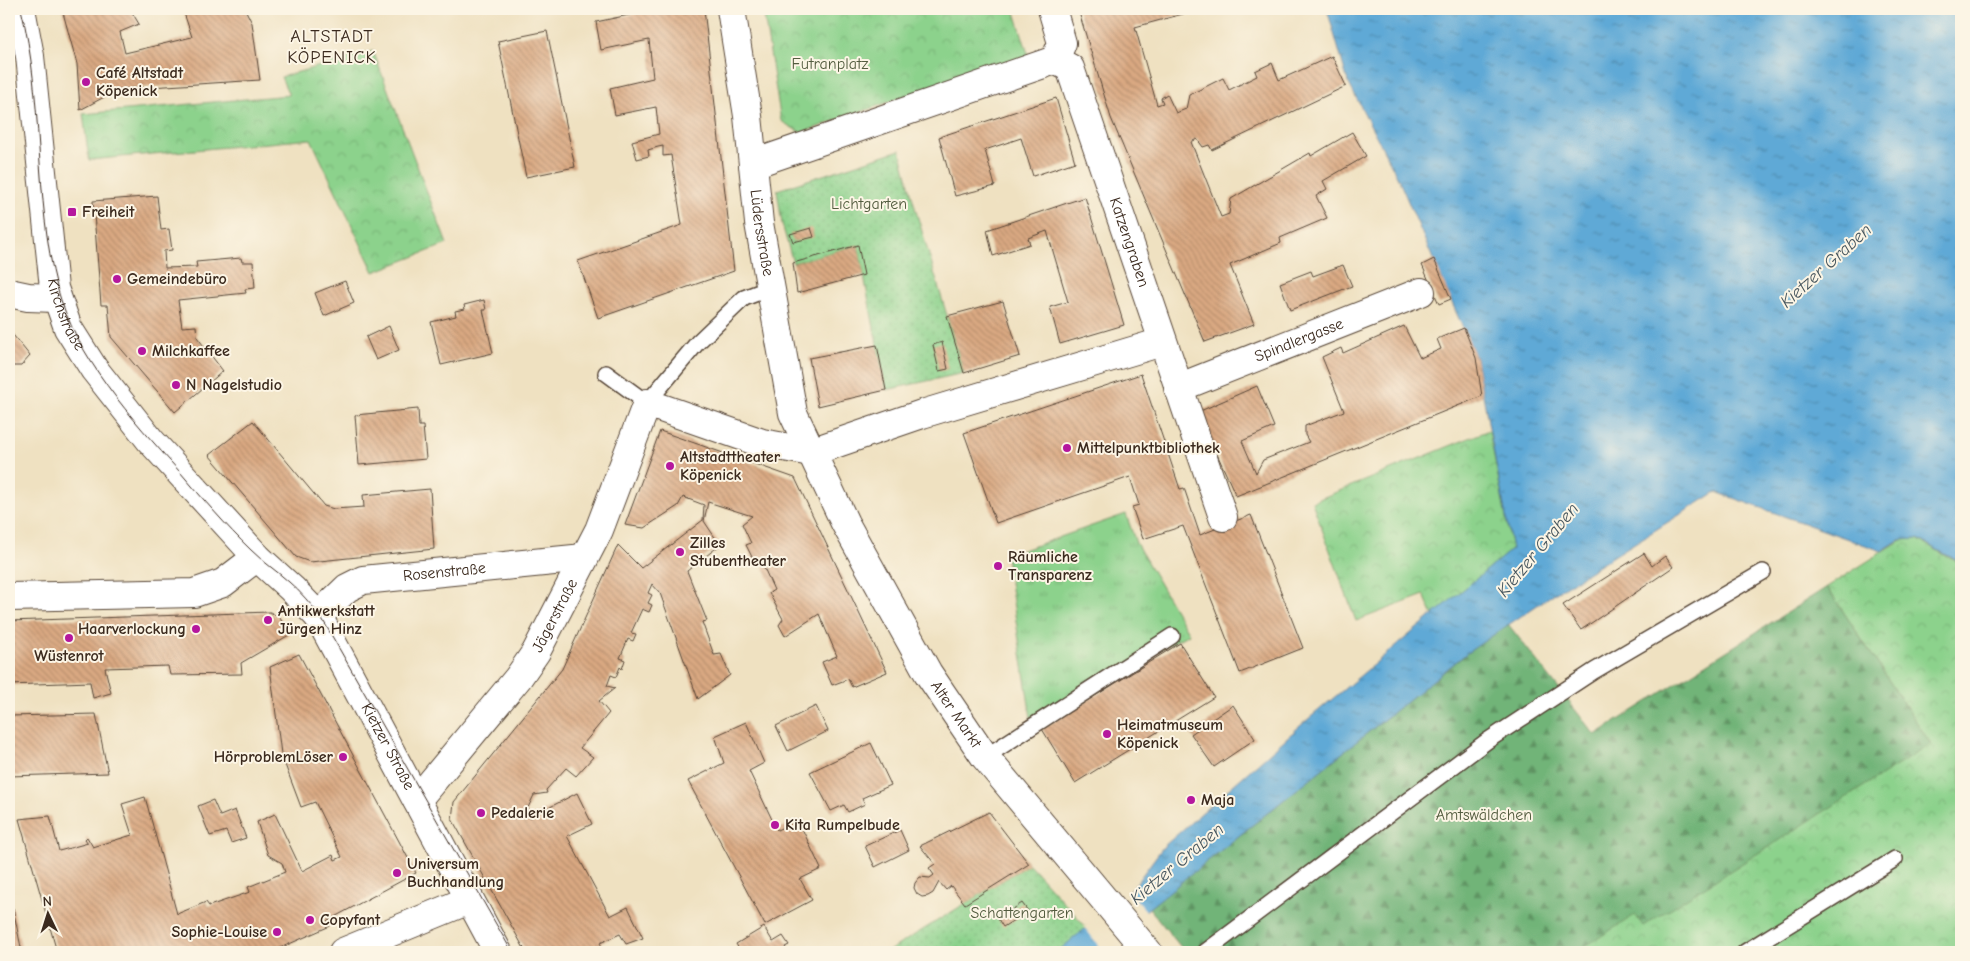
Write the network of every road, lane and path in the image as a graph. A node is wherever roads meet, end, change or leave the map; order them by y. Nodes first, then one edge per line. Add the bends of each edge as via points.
1 (21, 9) edge
2 (731, 9) edge
3 (1052, 9) edge
4 (1055, 60) junction
5 (753, 164) junction
6 (770, 288) junction
7 (1420, 292) dead end
8 (9, 293) edge
9 (56, 298) junction
10 (1162, 342) junction
11 (606, 373) dead end
12 (1178, 388) junction
13 (647, 403) junction
14 (811, 452) junction
15 (1223, 517) dead end
16 (257, 557) junction
17 (584, 558) junction
18 (1763, 572) dead end
19 (9, 597) edge
20 (318, 616) junction
21 (1172, 636) dead end
22 (985, 757) junction
23 (416, 800) junction
24 (1895, 859) dead end
25 (468, 900) junction
26 (1146, 951) edge
27 (343, 952) edge
28 (498, 952) edge
29 (1205, 952) edge
30 (1745, 952) edge

1 - 9 street, Kirchstraße via 30,56
2 - 5 street, Lüdersstraße
3 - 4 street via 1062,43
4 - 5 street
4 - 10 street, Katzengraben via 1070,68
5 - 6 street, Lüdersstraße
6 - 13 lane via 744,298 698,342
6 - 14 street, Lüdersstraße via 793,413
7 - 12 street, Spindlergasse
8 - 9 street
9 - 16 street, Kirchstraße via 68,328 94,369 150,440
10 - 12 street, Katzengraben
10 - 14 street via 949,406
11 - 13 lane
12 - 15 street, Katzengraben
13 - 14 street via 762,442
13 - 17 street, Jägerstraße via 601,525
14 - 22 street, Alter Markt via 845,523 928,673
16 - 19 street via 223,583 194,593
16 - 20 street, Kietzer Straße
17 - 20 street, Rosenstraße via 363,580 348,588
17 - 23 street, Jägerstraße via 528,666
18 - 29 lane via 1594,671 1487,741
20 - 23 street, Kietzer Straße
21 - 22 lane
22 - 26 street, Alter Markt
23 - 25 street, Kietzer Straße
24 - 30 lane
25 - 27 street
25 - 28 street, Kietzer Straße

